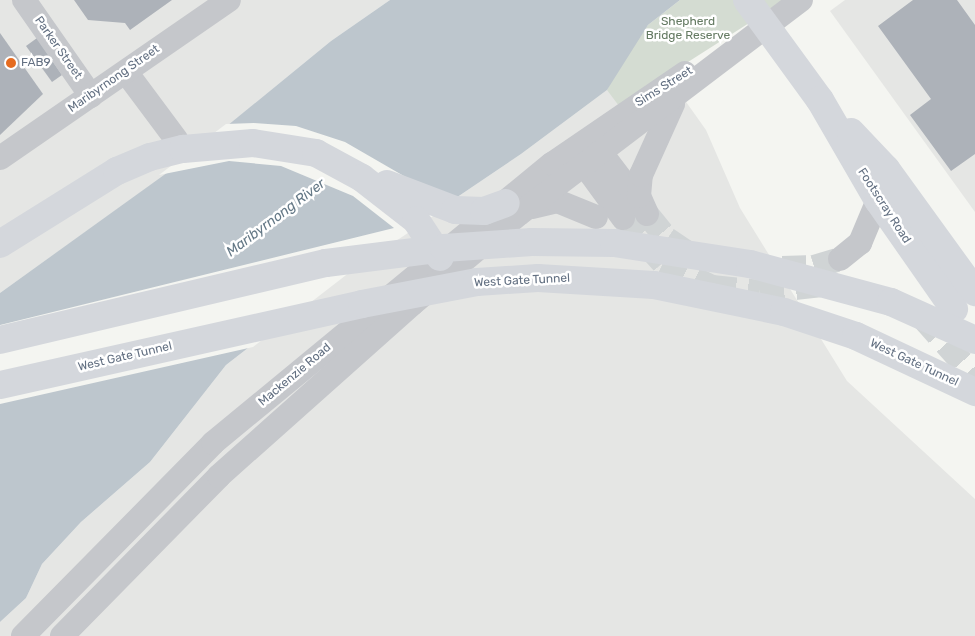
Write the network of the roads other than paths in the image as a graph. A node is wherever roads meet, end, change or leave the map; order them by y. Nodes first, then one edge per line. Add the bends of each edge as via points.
1 (24, 0) edge
2 (228, 0) edge
3 (747, 0) edge
4 (801, 0) edge
5 (761, 28) junction
6 (126, 72) junction
7 (92, 96) junction
8 (678, 96) junction
9 (820, 100) junction
10 (176, 139) dead end
11 (587, 151) junction
12 (0, 158) edge
13 (334, 162) junction
14 (878, 200) junction
15 (517, 205) junction
16 (596, 217) tunnel mouth
17 (623, 218) tunnel mouth
18 (0, 244) edge
19 (840, 259) tunnel mouth
20 (965, 268) edge
21 (440, 269) junction
22 (964, 301) edge
23 (0, 340) edge
24 (975, 340) edge
25 (0, 385) edge
26 (975, 392) edge
27 (23, 636) edge
28 (62, 636) edge

1 - 7 street, Parker Street
2 - 6 street, Maribyrnong Street
3 - 9 main road, Footscray Road
4 - 5 street, Sims Street
5 - 8 street, Sims Street
5 - 11 street, Sims Street
6 - 7 street, Maribyrnong Street
6 - 10 street
7 - 12 street, Maribyrnong Street
8 - 11 street, Sims Street
8 - 11 street via 642,175 638,196 647,214
9 - 14 main road, Footscray Road
9 - 20 main road, Footscray Road via 886,170
11 - 15 street, Mackenzie Road
11 - 17 street
13 - 15 main road via 455,210 484,211
13 - 18 main road via 274,144 219,144 174,151 117,171
13 - 21 main road via 392,198 426,232
14 - 19 street via 860,242
14 - 22 main road, Footscray Road
15 - 16 street via 557,201
15 - 21 street, Mackenzie Road
20 - 22 main road, Footscray Road
21 - 27 street, Mackenzie Road via 191,462
21 - 28 street, Mackenzie Road via 219,476
23 - 24 main road via 326,264 444,248 541,242 658,247 759,266 891,302
25 - 26 main road, West Gate Tunnel via 362,304 477,282 538,278 654,285 784,312 881,347

